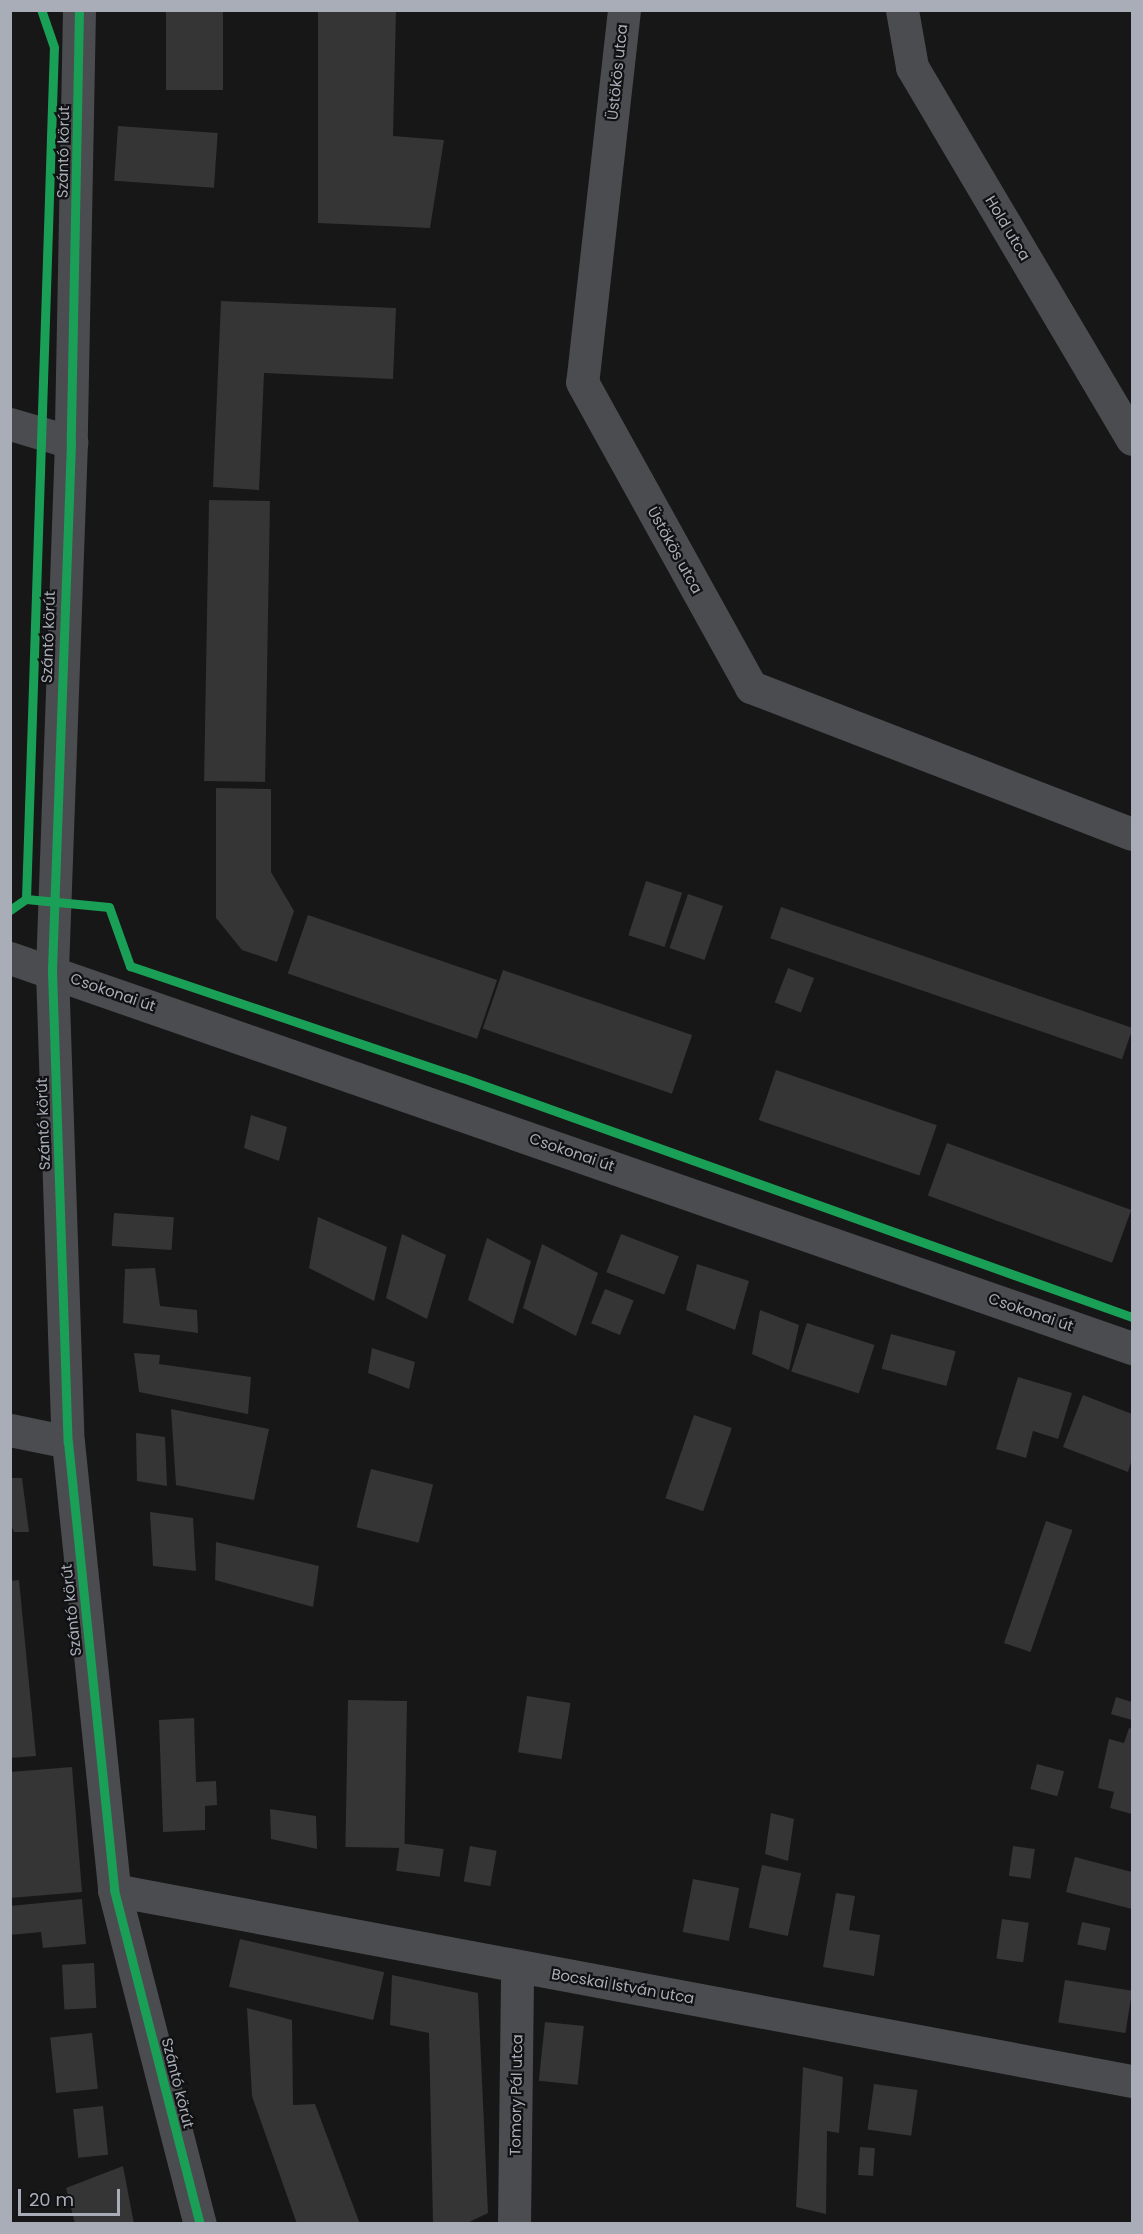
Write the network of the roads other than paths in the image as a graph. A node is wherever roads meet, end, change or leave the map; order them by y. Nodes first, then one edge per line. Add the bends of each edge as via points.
1 (80, 10) edge
2 (93, 10) edge
3 (624, 10) edge
4 (902, 10) edge
5 (80, 58) junction
6 (10, 424) edge
7 (1132, 439) edge
8 (71, 442) junction
9 (1132, 834) edge
10 (10, 958) edge
11 (52, 971) junction
12 (1132, 1348) edge
13 (10, 1430) edge
14 (68, 1442) junction
15 (114, 1890) junction
16 (517, 1966) junction
17 (1132, 2080) edge
18 (200, 2223) edge
19 (514, 2223) edge

1 - 5 street, Szántó körút
2 - 5 street, Szántó körút
3 - 9 street, Üstökös utca via 582,382 751,687
4 - 7 street, Hold utca via 912,67
5 - 8 street, Szántó körút
6 - 8 street
8 - 11 street, Szántó körút
10 - 11 street, Csokonai út
11 - 12 street, Csokonai út
11 - 14 street, Szántó körút
13 - 14 street
14 - 15 street, Szántó körút
15 - 16 street, Bocskai István utca
15 - 18 street, Szántó körút
16 - 17 street, Bocskai István utca
16 - 19 street, Tomory Pál utca

